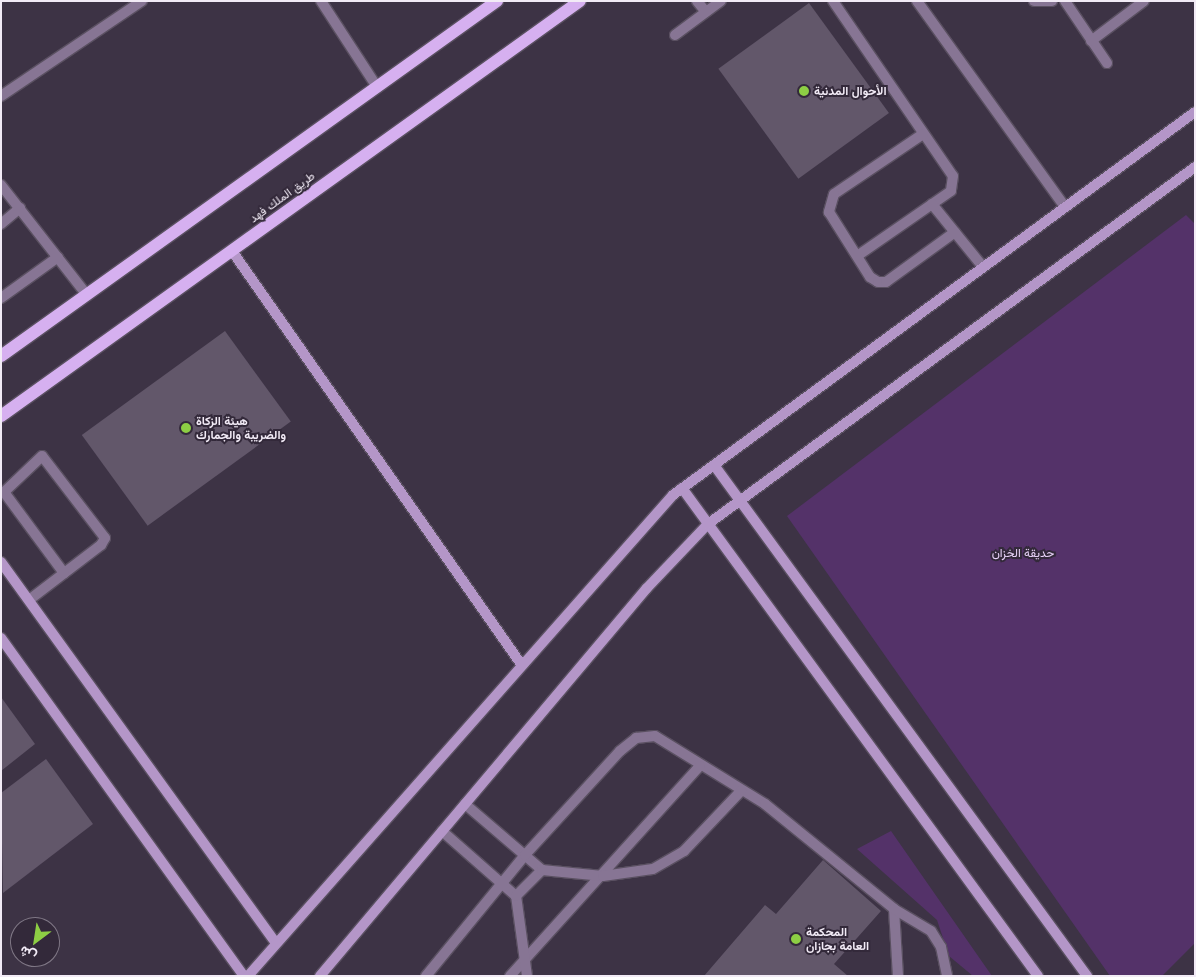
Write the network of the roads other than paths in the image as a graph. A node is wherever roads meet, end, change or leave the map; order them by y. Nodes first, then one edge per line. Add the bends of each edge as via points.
1 (142, 1) edge
2 (321, 1) edge
3 (497, 1) edge
4 (580, 1) edge
5 (697, 1) edge
6 (721, 1) edge
7 (833, 1) edge
8 (917, 1) edge
9 (1034, 1) edge
10 (1052, 1) edge
11 (1064, 1) edge
12 (1144, 1) edge
13 (706, 12) junction
14 (675, 35) dead end
15 (1091, 41) junction
16 (1107, 63) dead end
17 (377, 87) junction
18 (1, 96) edge
19 (1195, 112) edge
20 (923, 134) junction
21 (1195, 167) edge
22 (1, 185) edge
23 (932, 204) junction
24 (1065, 207) junction
25 (20, 208) junction
26 (1, 224) edge
27 (956, 232) junction
28 (232, 250) junction
29 (857, 256) junction
30 (58, 257) junction
31 (983, 267) junction
32 (87, 294) junction
33 (1, 298) edge
34 (1, 356) edge
35 (1, 416) edge
36 (714, 465) junction
37 (682, 488) junction
38 (740, 500) junction
39 (708, 524) junction
40 (1, 562) edge
41 (64, 573) junction
42 (29, 600) junction
43 (1, 638) edge
44 (521, 664) junction
45 (700, 766) junction
46 (742, 791) junction
47 (465, 804) junction
48 (442, 831) junction
49 (525, 855) junction
50 (542, 870) junction
51 (603, 876) junction
52 (501, 883) junction
53 (516, 896) junction
54 (894, 909) junction
55 (276, 944) junction
56 (523, 961) junction
57 (244, 976) edge
58 (248, 976) edge
59 (320, 976) edge
60 (426, 976) edge
61 (510, 976) edge
62 (527, 976) edge
63 (898, 976) edge
64 (947, 976) edge
65 (1038, 976) edge
66 (1087, 976) edge

1 - 18 street
2 - 17 street
3 - 17 main road
4 - 28 main road, طريق الملك فهد
5 - 13 street
6 - 13 street
7 - 20 street
8 - 24 street
9 - 10 street
11 - 15 street
12 - 15 street
13 - 14 street
15 - 16 street
17 - 32 main road
19 - 24 street
20 - 23 street via 953,176 950,191
20 - 29 street via 834,194 829,212
21 - 38 street
22 - 25 street
23 - 27 street
23 - 29 street
24 - 31 street
25 - 26 street
25 - 30 street
27 - 29 street via 886,282 870,277
27 - 31 street
28 - 35 main road, طريق الملك فهد
28 - 44 street
30 - 32 street
30 - 33 street
31 - 36 street
32 - 34 main road
36 - 37 street
36 - 38 street
37 - 39 street
37 - 44 street
38 - 39 street
38 - 66 street
39 - 47 street via 647,588
39 - 65 street
40 - 42 street
41 - 41 street via 4,492 42,456 105,538
41 - 42 street
42 - 55 street
43 - 57 street
44 - 55 street
45 - 46 street
45 - 49 street via 655,736 636,738
45 - 51 street
46 - 51 street via 669,862 653,869
46 - 54 street via 765,804
47 - 48 street
47 - 49 street
48 - 52 street
48 - 59 street
49 - 50 street
49 - 52 street
50 - 51 street
50 - 53 street
51 - 56 street
52 - 53 street
52 - 60 street
53 - 56 street
54 - 63 street
54 - 64 street via 931,931 941,947
55 - 58 street
56 - 61 street
56 - 62 street

